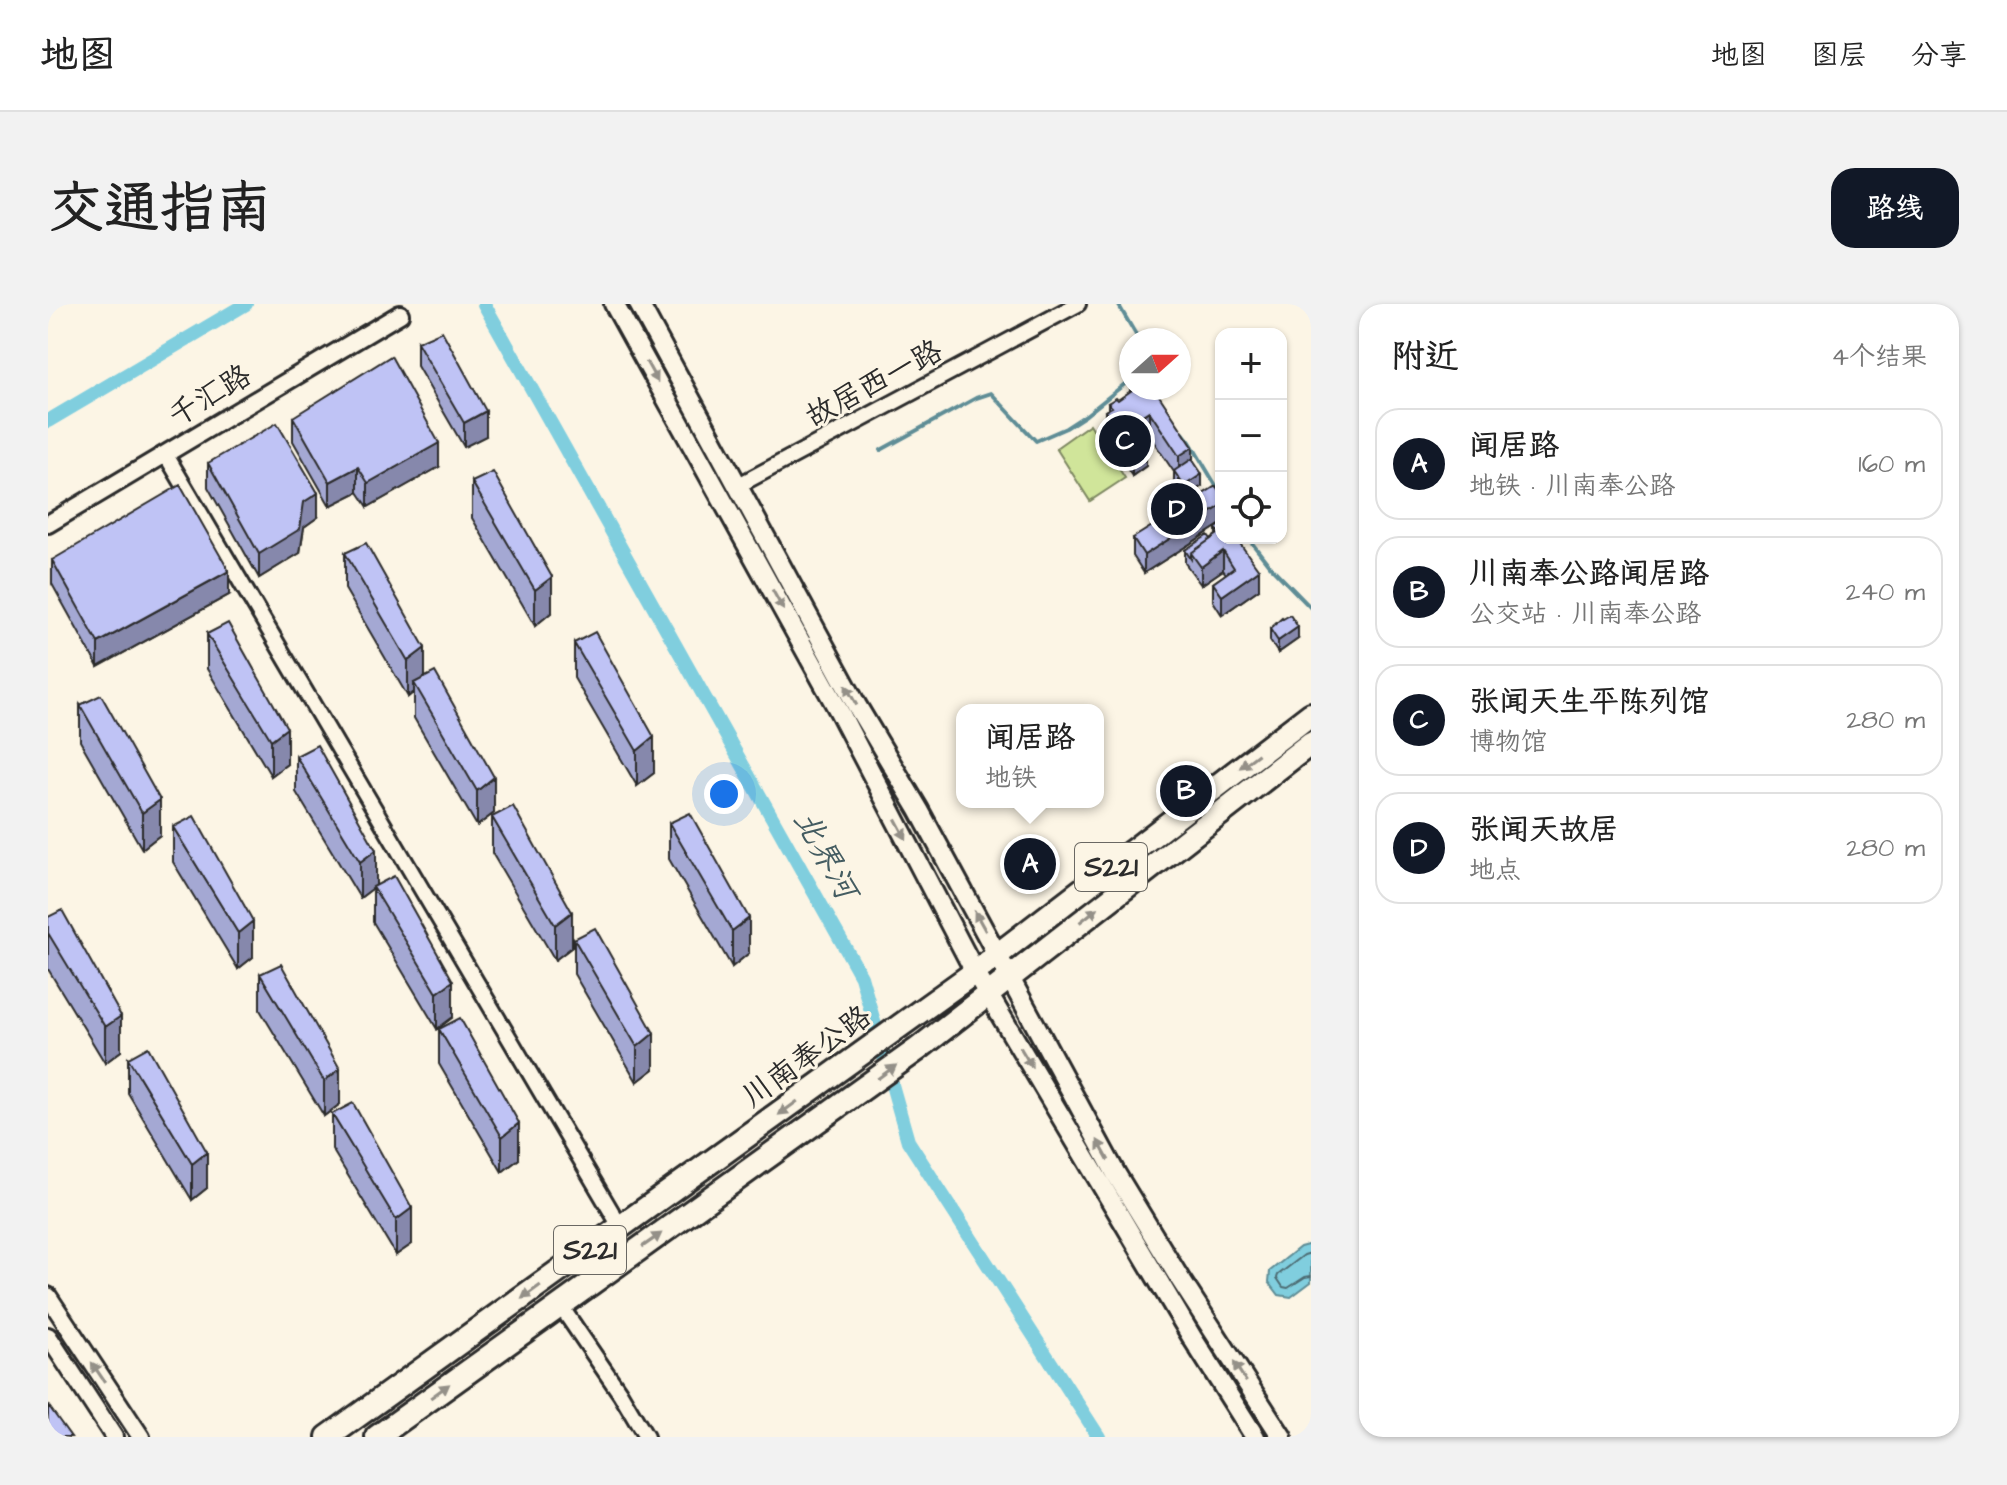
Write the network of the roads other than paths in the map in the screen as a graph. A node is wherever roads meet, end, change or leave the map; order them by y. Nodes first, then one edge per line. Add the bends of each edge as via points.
1 (614, 304) edge
2 (639, 304) edge
3 (1078, 304) edge
4 (400, 314) dead end
5 (166, 455) junction
6 (737, 486) junction
7 (48, 524) edge
8 (1311, 714) edge
9 (1311, 743) edge
10 (998, 955) junction
11 (975, 972) junction
12 (1009, 977) junction
13 (988, 993) junction
14 (621, 1228) junction
15 (48, 1296) edge
16 (560, 1305) junction
17 (48, 1336) edge
18 (114, 1437) edge
19 (141, 1437) edge
20 (328, 1437) edge
21 (377, 1437) edge
22 (646, 1437) edge
23 (1255, 1437) edge
24 (1282, 1437) edge

1 -> 11 main road via 840,713
2 - 6 main road
3 - 6 street, 故居西一路
4 - 5 street, 千汇路
5 - 7 street, 千汇路
5 - 14 street
10 -> 6 main road
8 -> 10 main road, 川南奉公路 / S221
12 -> 9 main road, 川南奉公路 / S221
10 - 11 main road, 川南奉公路 / S221
10 - 12 main road
11 - 13 main road
11 -> 14 main road, 川南奉公路 / S221
12 - 13 main road, 川南奉公路 / S221
24 -> 12 main road via 1116,1174
16 -> 13 main road, 川南奉公路 / S221 via 857,1095
13 -> 23 main road
14 -> 20 main road, 川南奉公路 / S221
19 -> 15 street
21 -> 16 main road, 川南奉公路 / S221
16 - 22 street
17 - 18 street

